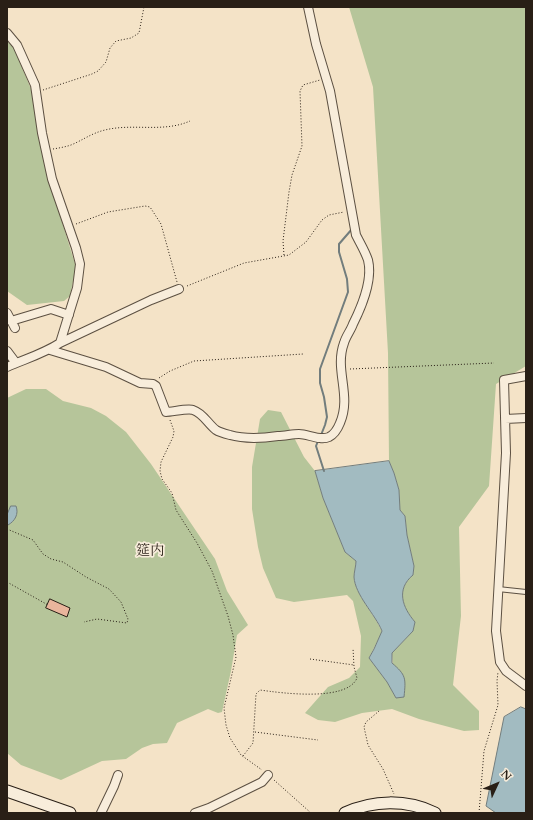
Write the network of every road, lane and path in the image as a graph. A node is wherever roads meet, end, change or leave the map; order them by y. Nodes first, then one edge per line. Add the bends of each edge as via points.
1 (144, 7) edge
2 (308, 7) edge
3 (7, 33) edge
4 (327, 78) junction
5 (36, 92) junction
6 (190, 121) dead end
7 (46, 150) junction
8 (351, 211) junction
9 (69, 227) junction
10 (284, 256) junction
11 (179, 289) junction
12 (7, 313) edge
13 (69, 314) junction
14 (60, 343) junction
15 (50, 350) junction
16 (7, 351) edge
17 (303, 354) dead end
18 (494, 363) dead end
19 (11, 364) edge
20 (341, 369) junction
21 (526, 376) edge
22 (153, 384) junction
23 (166, 412) junction
24 (526, 418) edge
25 (505, 419) junction
26 (7, 529) edge
27 (7, 582) edge
28 (498, 589) junction
29 (526, 592) edge
30 (48, 605) dead end
31 (84, 622) dead end
32 (353, 648) dead end
33 (310, 659) dead end
34 (500, 662) junction
35 (354, 665) junction
36 (526, 686) edge
37 (379, 711) dead end
38 (254, 732) junction
39 (318, 740) dead end
40 (243, 756) junction
41 (118, 775) dead end
42 (268, 775) junction
43 (7, 791) edge
44 (396, 802) junction
45 (70, 813) edge
46 (101, 813) edge
47 (195, 813) edge
48 (310, 813) edge
49 (344, 813) edge
50 (435, 813) edge
51 (479, 813) edge

1 - 5 path via 139,33 131,38 116,41 110,48 106,62 98,71
2 - 4 street
3 - 5 street via 17,45
4 - 8 street
4 - 10 path via 303,84 300,91 302,146 289,192 283,241
5 - 7 street
6 - 7 path via 175,126 105,130 89,135 72,145
7 - 9 street via 52,179
8 - 10 path via 330,215 322,220 306,242
8 - 20 street via 356,235 368,260 369,269 368,284 340,355
9 - 11 path via 108,212 150,207 161,224
9 - 13 street via 80,264 77,288
10 - 11 path via 244,263
11 - 14 street
12 - 13 street via 13,324 51,309
13 - 14 street
14 - 15 street
15 - 19 street
15 - 22 street via 106,367 140,383
16 - 19 street
17 - 22 path via 194,361 170,371
18 - 20 path
20 - 23 street via 345,406 341,422 329,437 300,434 268,438 232,436 216,430 193,410
21 - 25 street via 504,380
22 - 23 street
23 - 40 path via 174,431 161,462 160,471 162,479 172,493 176,510 212,571 228,616 236,657 224,708 230,738
24 - 25 street
25 - 28 street via 506,453
26 - 31 path via 32,540 50,559 63,562 86,578 109,589 121,602 128,619 127,622 97,619
27 - 30 path
28 - 29 lane
28 - 34 street via 496,632
32 - 35 path
33 - 35 path
34 - 36 street via 506,671
34 - 51 path via 497,681 498,705 484,751
35 - 38 path via 356,681 337,691 305,695 258,691
37 - 44 path via 364,727 368,745 384,769
38 - 39 path
38 - 40 path via 253,743
40 - 42 path
41 - 46 street
42 - 47 street via 262,782
42 - 48 path
43 - 45 main road
44 - 49 main road via 372,804
44 - 50 main road

